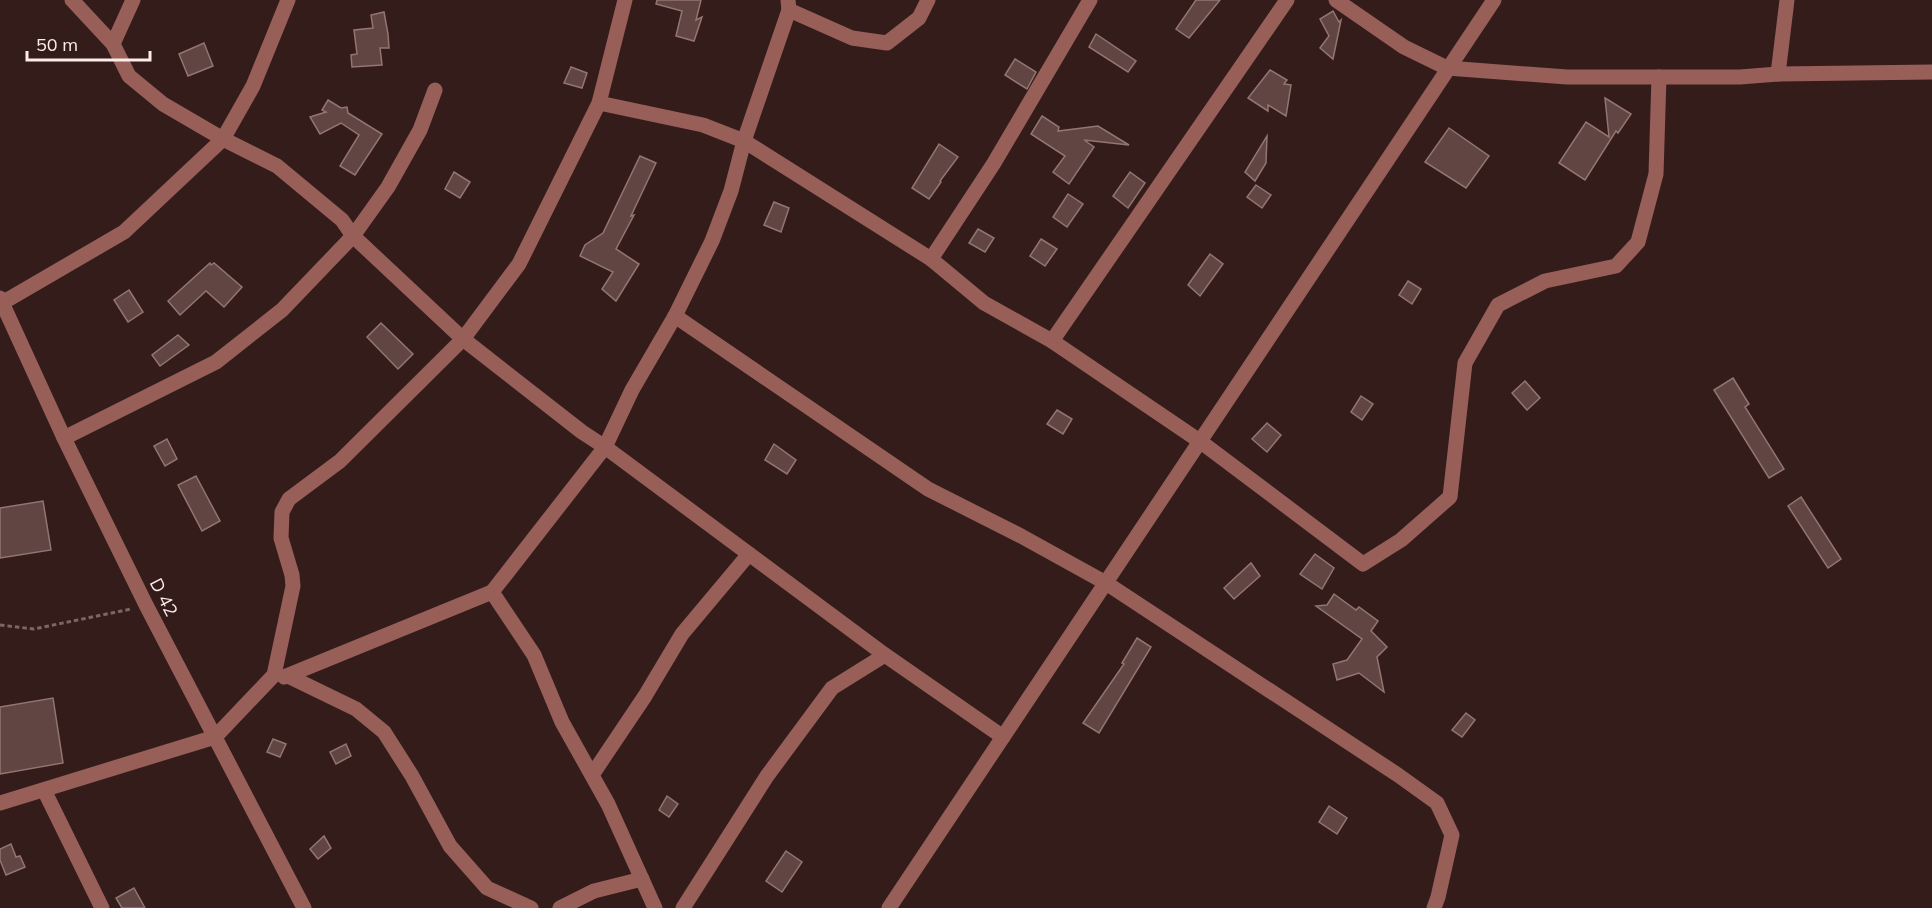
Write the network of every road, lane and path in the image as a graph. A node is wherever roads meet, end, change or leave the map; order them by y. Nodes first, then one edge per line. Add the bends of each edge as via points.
1 (72, 0) edge
2 (133, 0) edge
3 (288, 0) edge
4 (625, 0) edge
5 (927, 0) edge
6 (1090, 0) edge
7 (1287, 0) edge
8 (1336, 0) edge
9 (1494, 0) edge
10 (1787, 0) edge
11 (789, 5) edge
12 (113, 44) junction
13 (1447, 68) junction
14 (1932, 72) edge
15 (1778, 74) junction
16 (1659, 77) junction
17 (435, 90) dead end
18 (599, 103) junction
19 (223, 139) junction
20 (744, 141) junction
21 (353, 236) junction
22 (932, 259) junction
23 (1, 300) edge
24 (675, 316) junction
25 (463, 339) junction
26 (1052, 341) junction
27 (64, 438) junction
28 (1201, 442) junction
29 (605, 447) junction
30 (749, 554) junction
31 (1106, 583) junction
32 (492, 592) junction
33 (146, 605) junction
34 (0, 625) edge
35 (885, 655) junction
36 (288, 676) junction
37 (265, 686) junction
38 (215, 737) junction
39 (1003, 737) junction
40 (592, 775) junction
41 (44, 790) junction
42 (0, 803) edge
43 (642, 879) junction
44 (102, 908) edge
45 (304, 908) edge
46 (531, 908) edge
47 (560, 908) edge
48 (655, 908) edge
49 (683, 908) edge
50 (890, 908) edge
51 (1434, 908) edge

1 - 12 street
2 - 12 street
3 - 19 street via 253,86
4 - 18 street
5 - 11 street via 919,18 887,43 852,38
6 - 22 street
7 - 26 street
8 - 13 street via 1404,47
9 - 13 street
10 - 15 street
11 - 20 street
12 - 19 street via 129,76 163,104
13 - 16 street via 1567,77
13 - 28 street
14 - 15 street
15 - 16 street
16 - 28 street via 1656,174 1638,242 1616,266 1545,281 1498,304 1465,363 1450,497 1401,540 1363,564
17 - 21 street via 420,130 388,187
18 - 20 street via 703,125
18 - 25 street via 519,264
19 - 21 street via 277,166 342,220
19 - 23 street via 124,232
20 - 22 street
20 - 24 street via 712,241
21 - 25 street
21 - 27 street via 282,310 216,362
22 - 26 street via 984,303
23 - 27 street, D 42 / D 42
24 - 29 street via 632,390
24 - 31 street via 928,489
25 - 29 street
25 - 37 street via 340,460 289,499 282,512 281,538 292,586 277,667
26 - 28 street
27 - 33 street, D 42 / D 42
28 - 31 street
29 - 30 street
29 - 32 street
30 - 35 street
30 - 40 street via 682,634
31 - 39 street
31 - 51 street via 1437,804 1452,835
32 - 36 street
32 - 40 street via 534,655 562,722
33 - 34 path via 34,629
33 - 38 street, D 42 / D 42
35 - 39 street
35 - 49 street via 832,688 767,776
36 - 37 street
36 - 46 street via 356,709 384,732 450,846 487,888
37 - 38 street
38 - 41 street
38 - 45 street, D 42 / D 42
39 - 50 street
40 - 43 street
41 - 42 street
41 - 44 street
43 - 47 street via 594,891
43 - 48 street

